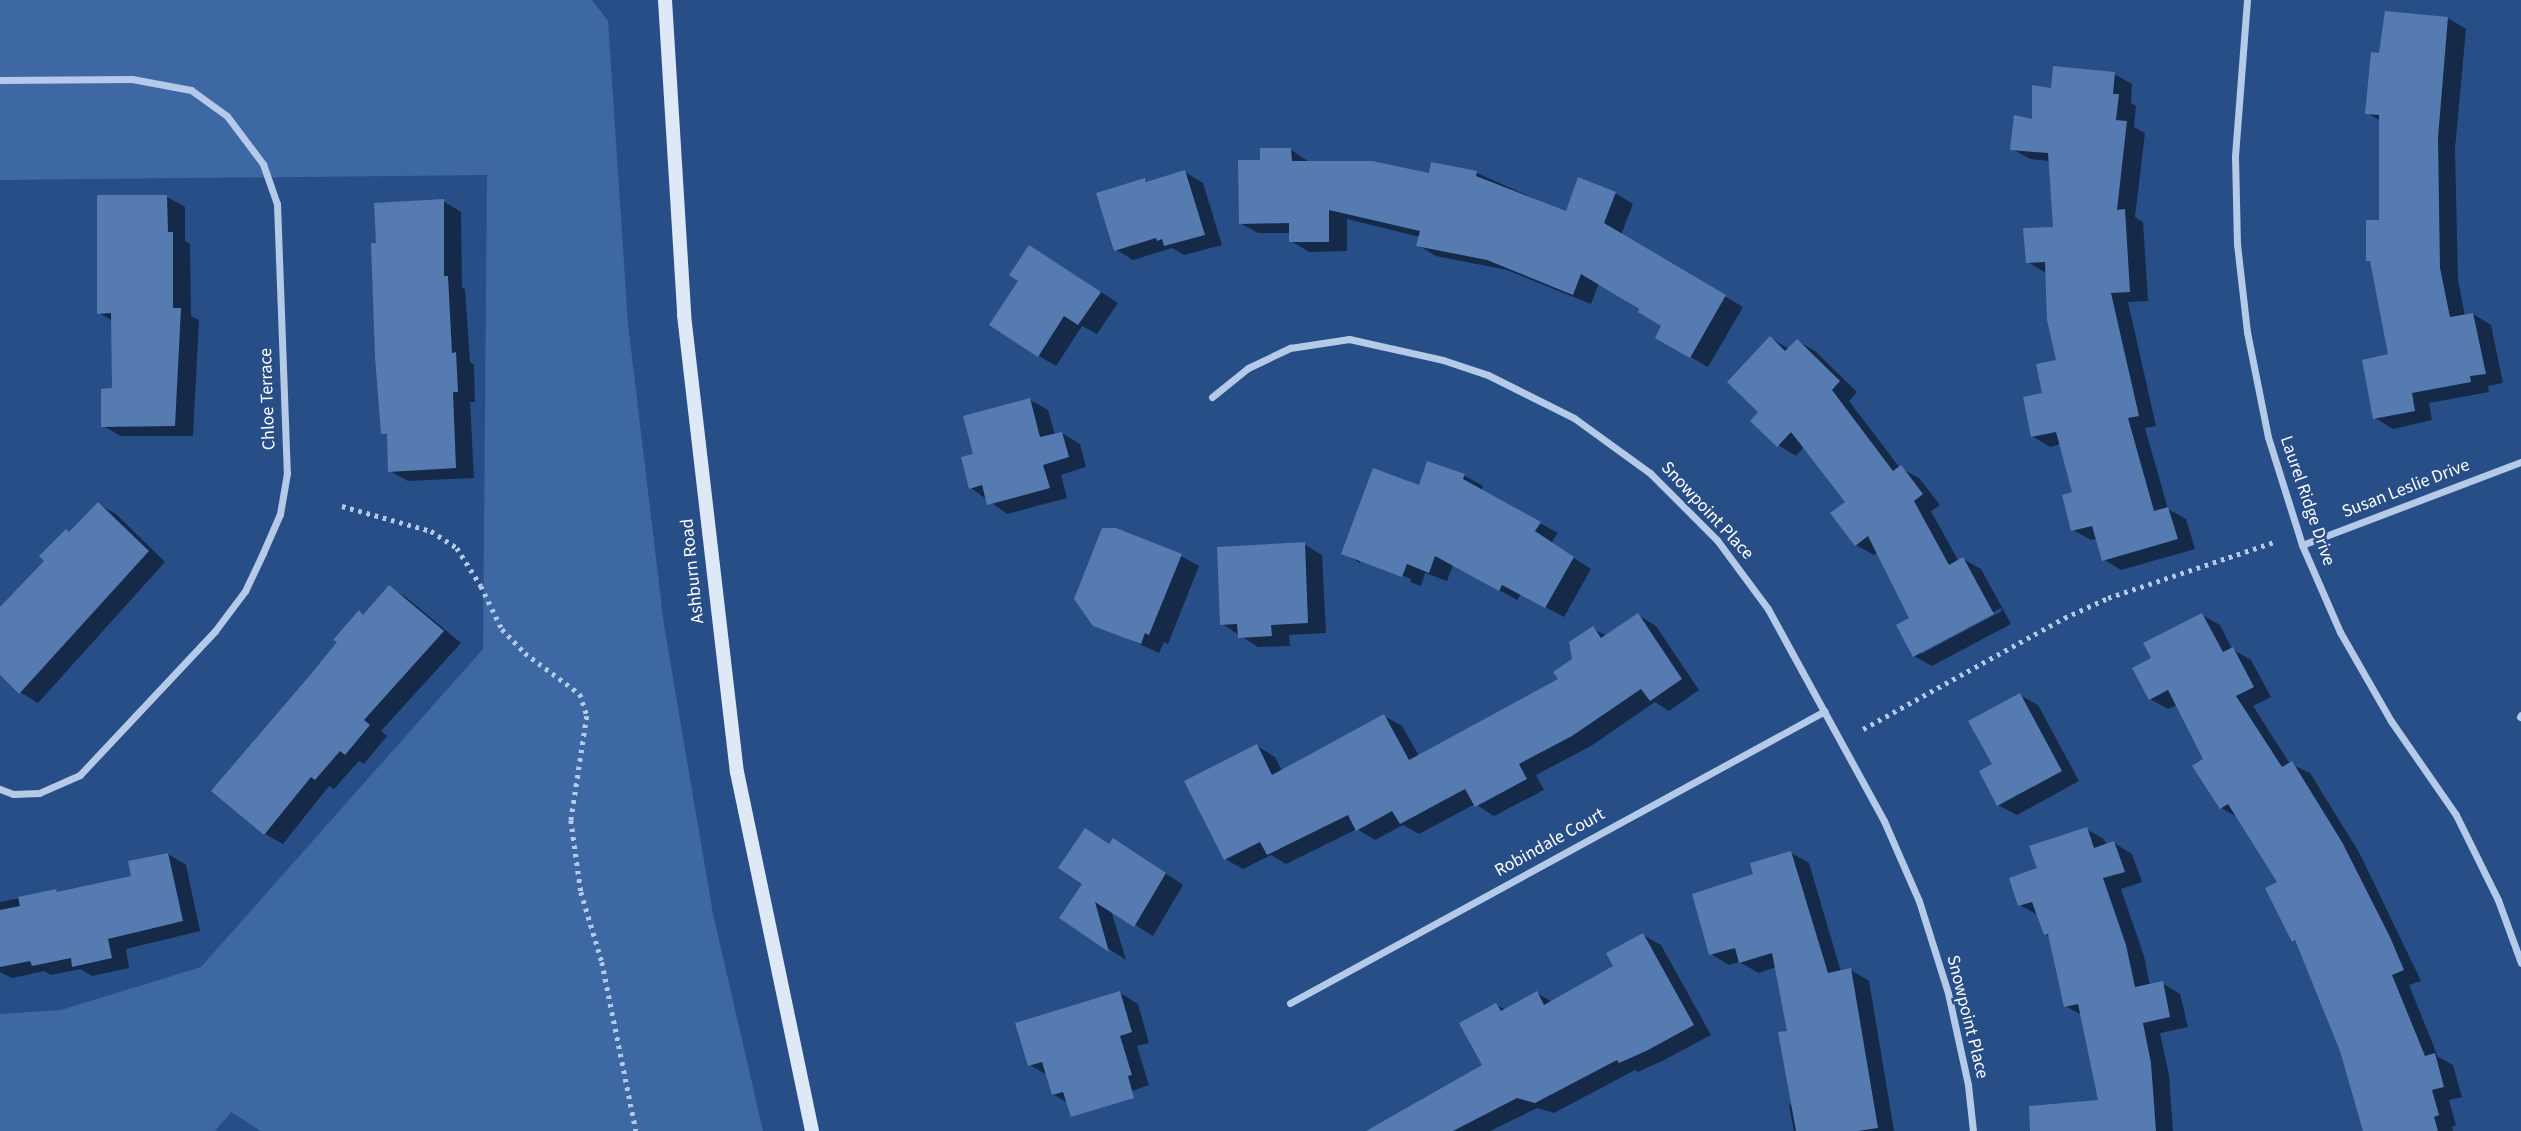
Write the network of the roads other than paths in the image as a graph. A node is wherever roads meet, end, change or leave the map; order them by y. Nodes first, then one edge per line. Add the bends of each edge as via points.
1 (665, 0) edge
2 (2247, 0) edge
3 (0, 80) edge
4 (1212, 397) dead end
5 (2521, 462) edge
6 (2302, 545) junction
7 (1825, 711) junction
8 (0, 789) edge
9 (2521, 963) edge
10 (1290, 1003) dead end
11 (812, 1131) edge
12 (1973, 1131) edge

1 - 11 street, Ashburn Road via 684,314 737,772
2 - 6 street, Laurel Ridge Drive via 2235,156 2237,244 2246,332 2267,437
3 - 8 street, Chloe Terrace via 132,79 191,90 227,116 263,164 277,204 287,473 280,514 263,553 245,591 215,631 80,775 39,793
4 - 7 street, Snowpoint Place via 1248,369 1290,348 1349,339 1443,360 1532,395 1613,444 1650,473 1717,540 1768,609
5 - 6 street, Susan Leslie Drive
6 - 9 street, Laurel Ridge Drive via 2347,643 2391,721 2456,815 2498,900
7 - 10 street, Robindale Court
7 - 12 street, Snowpoint Place via 1884,821 1919,901 1948,993

